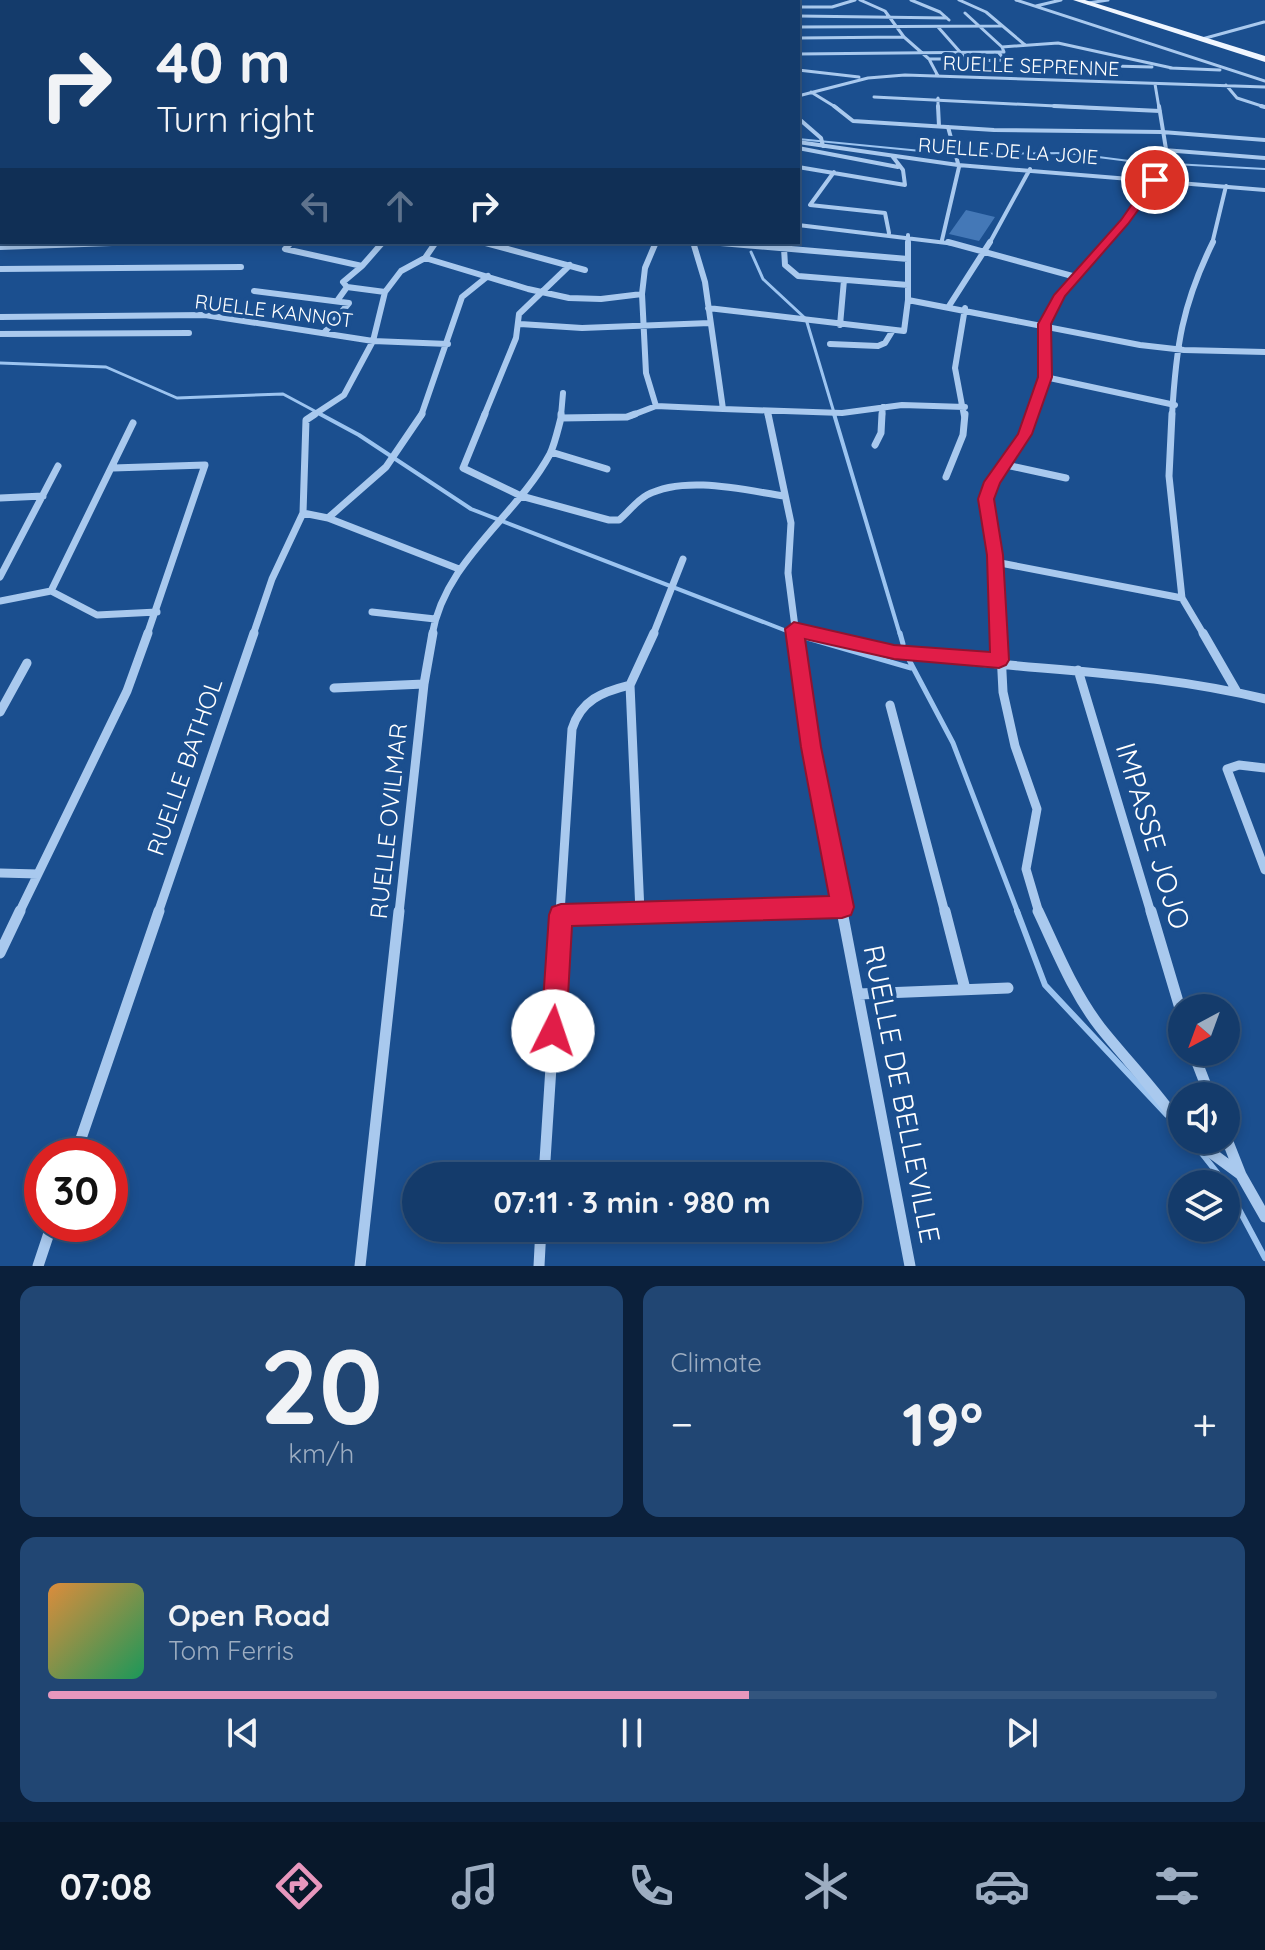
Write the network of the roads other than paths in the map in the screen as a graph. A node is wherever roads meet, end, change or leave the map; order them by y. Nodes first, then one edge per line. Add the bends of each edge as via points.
1 (192, 0) edge
2 (228, 0) edge
3 (822, 0) edge
4 (858, 0) edge
5 (911, 0) edge
6 (959, 0) edge
7 (1016, 0) edge
8 (1061, 0) edge
9 (1077, 0) edge
10 (1108, 0) edge
11 (1088, 3) junction
12 (833, 5) junction
13 (800, 7) edge
14 (1035, 7) junction
15 (965, 13) dead end
16 (800, 16) edge
17 (889, 18) junction
18 (947, 18) junction
19 (1264, 22) edge
20 (895, 26) junction
21 (1001, 26) junction
22 (800, 27) edge
23 (823, 27) junction
24 (938, 27) junction
25 (956, 27) junction
26 (979, 27) junction
27 (904, 37) junction
28 (800, 38) edge
29 (830, 39) junction
30 (1202, 39) junction
31 (1026, 46) junction
32 (1002, 47) junction
33 (962, 52) junction
34 (998, 52) junction
35 (923, 53) junction
36 (800, 54) edge
37 (929, 59) junction
38 (966, 59) junction
39 (1265, 59) edge
40 (1073, 65) dead end
41 (1172, 68) junction
42 (800, 70) edge
43 (1230, 70) junction
44 (938, 76) junction
45 (868, 78) junction
46 (1155, 84) junction
47 (1265, 84) edge
48 (1226, 85) junction
49 (810, 92) junction
50 (800, 95) edge
51 (874, 97) dead end
52 (938, 98) junction
53 (1265, 107) edge
54 (1160, 111) junction
55 (800, 120) edge
56 (939, 126) junction
57 (948, 127) junction
58 (1259, 130) dead end
59 (1162, 132) junction
60 (1265, 138) edge
61 (823, 142) junction
62 (800, 145) edge
63 (800, 145) edge
64 (1164, 150) junction
65 (893, 157) junction
66 (1265, 158) edge
67 (958, 165) junction
68 (800, 167) edge
69 (898, 167) junction
70 (1030, 169) junction
71 (834, 172) junction
72 (1155, 180) junction
73 (1171, 180) junction
74 (1226, 186) junction
75 (1265, 190) edge
76 (800, 204) edge
77 (810, 205) junction
78 (800, 225) edge
79 (889, 233) junction
80 (908, 235) junction
81 (942, 240) junction
82 (84, 244) edge
83 (290, 244) edge
84 (381, 244) edge
85 (435, 244) edge
86 (490, 244) edge
87 (655, 244) edge
88 (693, 244) edge
89 (754, 244) edge
90 (0, 247) edge
91 (784, 248) junction
92 (985, 251) junction
93 (425, 258) junction
94 (908, 259) junction
95 (570, 265) junction
96 (362, 266) junction
97 (241, 267) dead end
98 (0, 269) edge
99 (585, 270) dead end
100 (488, 276) junction
101 (1076, 277) junction
102 (844, 280) junction
103 (908, 285) junction
104 (347, 287) junction
105 (254, 291) dead end
106 (544, 291) junction
107 (385, 292) junction
108 (642, 294) junction
109 (908, 300) junction
110 (337, 301) junction
111 (949, 306) junction
112 (708, 308) junction
113 (965, 308) junction
114 (0, 317) edge
115 (710, 323) junction
116 (520, 324) junction
117 (1045, 324) junction
118 (840, 325) junction
119 (644, 327) junction
120 (893, 330) junction
121 (189, 333) dead end
122 (324, 333) junction
123 (0, 334) edge
124 (373, 341) junction
125 (448, 344) junction
126 (830, 344) dead end
127 (1176, 349) junction
128 (1264, 349) edge
129 (1045, 377) junction
130 (563, 393) dead end
131 (1175, 405) junction
132 (656, 406) junction
133 (883, 407) junction
134 (965, 407) junction
135 (723, 409) junction
136 (767, 411) junction
137 (561, 418) junction
138 (133, 423) dead end
139 (875, 445) dead end
140 (551, 452) junction
141 (1006, 465) junction
142 (58, 466) dead end
143 (113, 468) junction
144 (607, 469) dead end
145 (946, 477) dead end
146 (1066, 478) dead end
147 (43, 496) junction
148 (521, 496) junction
149 (784, 496) junction
150 (0, 498) edge
151 (303, 513) junction
152 (328, 518) junction
153 (683, 559) dead end
154 (995, 562) junction
155 (459, 569) junction
156 (0, 577) edge
157 (51, 591) junction
158 (1182, 598) junction
159 (0, 601) edge
160 (157, 612) junction
161 (372, 612) dead end
162 (435, 619) junction
163 (795, 633) junction
164 (999, 660) junction
165 (27, 663) dead end
166 (1078, 670) junction
167 (424, 684) junction
168 (630, 685) junction
169 (334, 688) dead end
170 (1237, 692) junction
171 (1265, 699) edge
172 (890, 705) dead end
173 (0, 712) edge
174 (1265, 768) edge
175 (1265, 870) edge
176 (0, 873) edge
177 (38, 874) junction
178 (842, 907) junction
179 (640, 912) junction
180 (561, 915) junction
181 (0, 953) edge
182 (1008, 988) dead end
183 (965, 989) junction
184 (859, 994) junction
185 (1176, 994) edge
186 (1168, 1107) edge
187 (81, 1138) edge
188 (1213, 1154) edge
189 (1233, 1154) edge
190 (545, 1162) edge
191 (1241, 1175) junction
192 (1265, 1217) edge
193 (46, 1242) edge
194 (540, 1242) edge
195 (38, 1266) edge
196 (360, 1266) edge
197 (539, 1266) edge
198 (910, 1266) edge

1 - 2 street
3 - 12 street
4 - 12 street
4 - 17 street via 885,11
5 - 18 street
6 - 21 street via 986,12
7 - 14 street
8 - 14 street
9 - 11 main road
10 - 11 street
11 - 30 main road
12 - 13 street
14 - 43 street
15 - 26 street
16 - 17 street
17 - 18 street
17 - 20 street
18 - 25 street
19 - 30 street
20 - 23 street
20 - 24 street
20 - 27 street
21 - 26 street
21 - 31 street
22 - 23 street
23 - 29 street
24 - 25 street
24 - 33 street
25 - 26 street
26 - 32 street
27 - 29 street
27 - 35 street
28 - 29 street
30 - 39 main road
31 - 32 street
31 - 41 street via 1058,43
32 - 34 street via 1004,52
33 - 34 street
33 - 35 street
33 - 38 street
34 - 38 street via 1005,60
35 - 36 street
35 - 37 street
37 - 38 street
37 - 44 street
40 - 41 street
41 - 43 street
42 - 45 street
43 - 47 street
44 - 45 street, RUELLE SEPRENNE
44 - 46 street, RUELLE SEPRENNE
45 - 49 street, RUELLE SEPRENNE
46 - 48 street, RUELLE SEPRENNE
46 - 54 street
47 - 48 street, RUELLE SEPRENNE
48 - 53 street via 1237,98
49 - 50 street, RUELLE SEPRENNE
49 - 56 street via 853,121
51 - 52 street
52 - 54 street
52 - 56 street
54 - 59 street
55 - 61 street
56 - 57 street
57 - 59 street
57 - 67 street
58 - 60 street
59 - 60 street
59 - 64 street
61 - 62 street, RUELLE DE LA JOIE
61 - 65 street, RUELLE DE LA JOIE
63 - 69 street
64 - 66 street
64 - 73 street
65 - 67 street, RUELLE DE LA JOIE
65 - 69 street
67 - 70 street, RUELLE DE LA JOIE
67 - 81 street
68 - 71 street
69 - 71 street via 905,185
70 - 72 street, RUELLE DE LA JOIE
70 - 92 street
71 - 77 street
72 - 73 street, RUELLE DE LA JOIE
72 - 101 street
73 - 74 street, RUELLE DE LA JOIE
74 - 75 street, RUELLE DE LA JOIE
74 - 127 street via 1214,239 1195,278
76 - 77 street
77 - 79 street via 885,213
78 - 79 street
79 - 80 street
80 - 81 street
80 - 94 street
81 - 92 street
82 - 90 street
83 - 96 street via 285,249
84 - 96 street
85 - 93 street
86 - 95 street
87 - 108 street
88 - 112 street
89 - 91 street
91 - 94 street
91 - 102 street via 782,262 792,274
92 - 101 street
92 - 111 street
93 - 100 street
93 - 107 street via 401,271
94 - 103 street
95 - 99 street
95 - 106 street
96 - 104 street via 343,282
97 - 98 street
100 - 106 street
100 - 125 street via 462,297
101 - 117 street
102 - 103 street
102 - 118 street
103 - 109 street
104 - 107 street
104 - 110 street
105 - 110 street
106 - 108 street via 583,300
106 - 116 street via 519,314
107 - 124 street
108 - 119 street
109 - 111 street
109 - 120 street via 905,329
110 - 122 street via 349,303
111 - 113 street
112 - 115 street
112 - 118 street
113 - 117 street
113 - 134 street via 955,368
114 - 122 street, RUELLE KANNOT via 205,315
115 - 119 street
115 - 135 street
116 - 119 street
116 - 148 street via 463,468
117 - 127 street
117 - 129 street
118 - 120 street
119 - 132 street via 646,373
120 - 126 street via 878,346
121 - 123 street
122 - 124 street, RUELLE KANNOT
124 - 125 street, RUELLE KANNOT
124 - 151 street, RUELLE BATHOL via 344,395 306,420
125 - 152 street via 424,411 386,467
127 - 128 street
127 - 131 street
129 - 131 street
129 - 141 street via 1025,434
130 - 137 street, RUELLE OVILMAR
131 - 158 street via 1169,476
132 - 135 street
132 - 137 street via 627,417
133 - 134 street
133 - 136 street via 842,413
133 - 139 street
134 - 145 street via 963,435
135 - 136 street
136 - 149 street, RUELLE DE BELLEVILLE
137 - 140 street, RUELLE OVILMAR
138 - 143 street
140 - 144 street
140 - 148 street, RUELLE OVILMAR
141 - 146 street
141 - 154 street via 986,499
142 - 147 street
143 - 157 street
143 - 160 street via 205,465
147 - 150 street
147 - 156 street
148 - 149 street via 619,520 656,491 702,487
148 - 155 street, RUELLE OVILMAR
149 - 163 street, RUELLE DE BELLEVILLE via 791,523 788,573
151 - 152 street
151 - 187 street, RUELLE BATHOL via 272,579
152 - 155 street
153 - 168 street
154 - 158 street
154 - 164 street
155 - 162 street, RUELLE OVILMAR
157 - 159 street
157 - 160 street via 97,615
158 - 170 street
160 - 177 street via 127,691
161 - 162 street
162 - 167 street, RUELLE OVILMAR
163 - 164 street via 894,652
163 - 178 street, RUELLE DE BELLEVILLE
164 - 166 street
164 - 186 street via 1015,746 1037,809 1026,869 1035,904 1074,989
165 - 173 street
166 - 170 street
166 - 185 street, IMPASSE JOJO
167 - 169 street
167 - 196 street, RUELLE OVILMAR
168 - 179 street
168 - 180 street via 590,698 575,717
170 - 171 street
172 - 183 street
174 - 175 street via 1227,769
176 - 177 street
177 - 181 street
178 - 179 street
178 - 184 street, RUELLE DE BELLEVILLE
179 - 180 street
180 - 190 street
182 - 183 street
183 - 184 street
184 - 198 street, RUELLE DE BELLEVILLE
188 - 191 street
189 - 191 street
191 - 192 street
193 - 195 street
194 - 197 street

